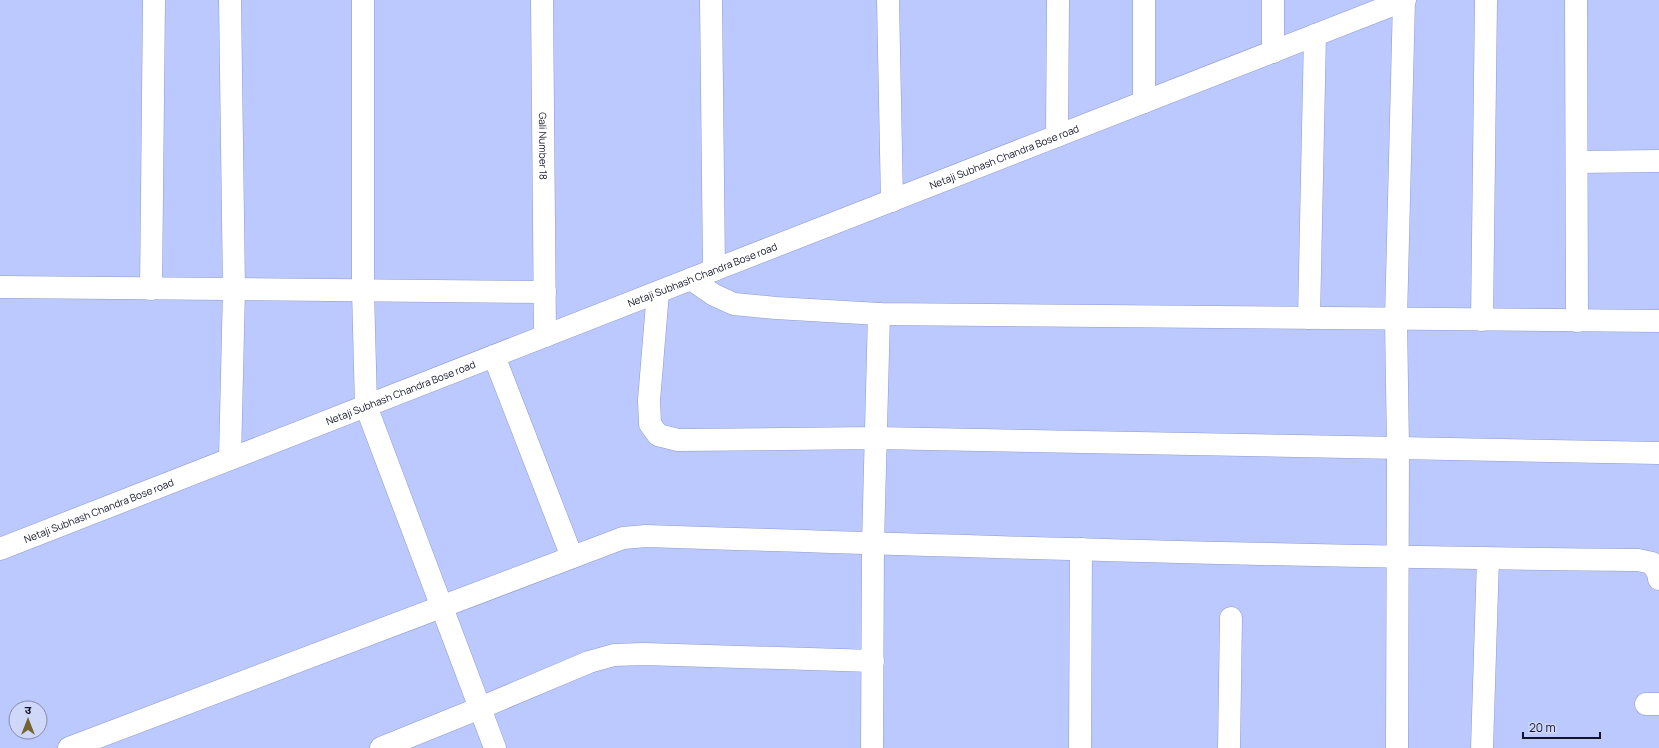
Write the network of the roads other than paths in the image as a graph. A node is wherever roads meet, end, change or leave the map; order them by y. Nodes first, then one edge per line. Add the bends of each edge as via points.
1 (154, 0) edge
2 (230, 0) edge
3 (363, 0) edge
4 (542, 0) edge
5 (711, 0) edge
6 (888, 0) edge
7 (1058, 0) edge
8 (1144, 0) edge
9 (1273, 0) edge
10 (1405, 0) edge
11 (1486, 0) edge
12 (1576, 0) edge
13 (1315, 35) junction
14 (1273, 52) junction
15 (1144, 102) junction
16 (1057, 136) junction
17 (1659, 161) edge
18 (1577, 162) junction
19 (892, 201) junction
20 (714, 270) junction
21 (691, 279) junction
22 (0, 287) edge
23 (151, 289) junction
24 (234, 290) junction
25 (363, 290) junction
26 (545, 292) junction
27 (658, 292) junction
28 (879, 314) junction
29 (1308, 318) junction
30 (1396, 319) junction
31 (1482, 320) junction
32 (1577, 321) junction
33 (1659, 322) edge
34 (545, 336) junction
35 (494, 356) junction
36 (366, 406) junction
37 (876, 438) junction
38 (1398, 448) junction
39 (1659, 453) edge
40 (230, 459) junction
41 (873, 544) junction
42 (0, 549) edge
43 (1081, 549) junction
44 (572, 556) junction
45 (1398, 556) junction
46 (1488, 559) junction
47 (1659, 579) edge
48 (442, 606) junction
49 (1231, 618) dead end
50 (873, 661) junction
51 (480, 708) junction
52 (403, 744) edge
53 (70, 748) edge
54 (381, 748) edge
55 (495, 748) edge
56 (872, 748) edge
57 (1080, 748) edge
58 (1229, 748) edge
59 (1397, 748) edge
60 (1482, 748) edge

1 - 23 street
2 - 24 street
3 - 25 street
4 - 26 street, Gali Number 18
5 - 20 street
6 - 19 street
7 - 16 street
8 - 15 street
9 - 14 street
10 - 13 street, Netaji Subhash Chandra Bose road
10 - 30 street
11 - 31 street
12 - 18 street
13 - 14 street, Netaji Subhash Chandra Bose road
13 - 29 street
14 - 15 street, Netaji Subhash Chandra Bose road
15 - 16 street, Netaji Subhash Chandra Bose road
16 - 19 street, Netaji Subhash Chandra Bose road
17 - 18 street
18 - 32 street
19 - 20 street, Netaji Subhash Chandra Bose road
20 - 21 street, Netaji Subhash Chandra Bose road
21 - 27 street, Netaji Subhash Chandra Bose road
21 - 28 street via 714,296 734,304
22 - 23 street
23 - 24 street
24 - 25 street
24 - 40 street
25 - 26 street
25 - 36 street
26 - 34 street, Gali Number 18
27 - 34 street, Netaji Subhash Chandra Bose road
27 - 37 street via 649,400 650,424 658,436 678,440
28 - 29 street
28 - 37 street
29 - 30 street
30 - 31 street
30 - 38 street
31 - 32 street
32 - 33 street
34 - 35 street, Netaji Subhash Chandra Bose road
35 - 36 street, Netaji Subhash Chandra Bose road
35 - 44 street
36 - 40 street, Netaji Subhash Chandra Bose road
36 - 48 street
37 - 38 street
37 - 41 street
38 - 39 street
38 - 45 street
40 - 42 street, Netaji Subhash Chandra Bose road
41 - 43 street
41 - 44 street via 646,536 623,538
41 - 50 street
43 - 45 street
43 - 57 street
44 - 48 street
45 - 46 street
45 - 59 street
46 - 47 street via 1638,560 1652,563
46 - 60 street
48 - 51 street
48 - 53 street
49 - 58 street
50 - 51 street via 614,655 589,662
50 - 56 street
51 - 52 street
51 - 55 street
52 - 54 street

